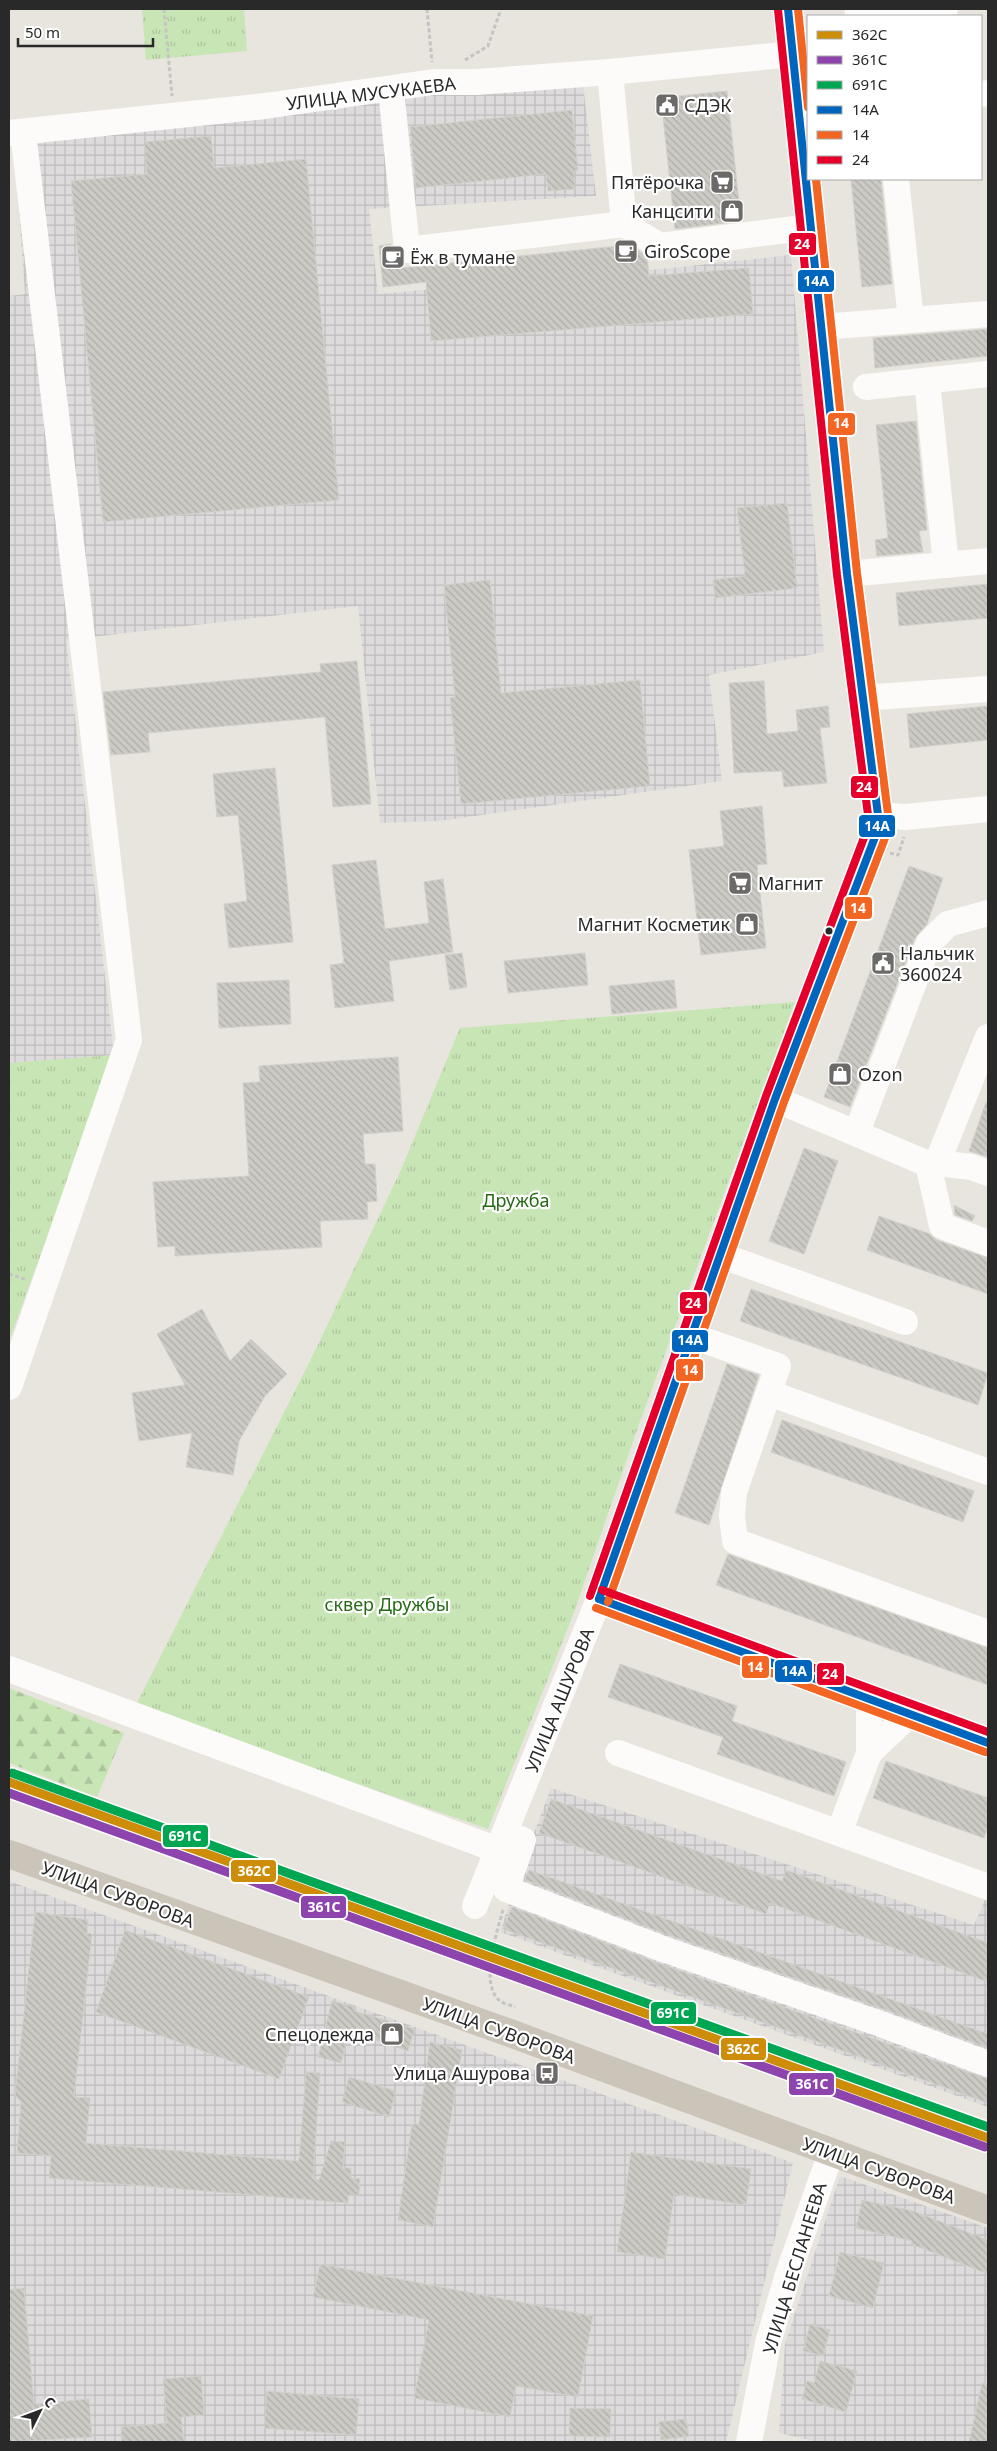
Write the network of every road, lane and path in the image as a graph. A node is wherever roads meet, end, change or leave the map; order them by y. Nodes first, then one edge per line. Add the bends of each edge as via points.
1 (164, 9) edge
2 (427, 9) edge
3 (500, 9) edge
4 (788, 9) edge
5 (945, 9) edge
6 (870, 15) edge
7 (793, 54) junction
8 (463, 61) dead end
9 (610, 72) junction
10 (434, 82) junction
11 (392, 89) junction
12 (804, 113) edge
13 (174, 116) junction
14 (16, 133) edge
15 (807, 170) edge
16 (808, 180) edge
17 (896, 180) edge
18 (624, 224) junction
19 (810, 227) junction
20 (988, 314) edge
21 (911, 320) junction
22 (821, 327) junction
23 (988, 374) edge
24 (927, 380) junction
25 (866, 387) dead end
26 (988, 561) edge
27 (946, 565) junction
28 (848, 574) junction
29 (988, 689) edge
30 (862, 698) junction
31 (988, 809) edge
32 (878, 815) junction
33 (905, 834) dead end
34 (884, 851) dead end
35 (988, 913) edge
36 (988, 1037) edge
37 (775, 1099) junction
38 (857, 1132) junction
39 (933, 1164) junction
40 (988, 1173) edge
41 (988, 1243) edge
42 (720, 1255) junction
43 (904, 1322) dead end
44 (692, 1336) junction
45 (9, 1387) edge
46 (769, 1393) junction
47 (988, 1472) edge
48 (599, 1599) junction
49 (988, 1632) edge
50 (9, 1669) edge
51 (869, 1699) junction
52 (910, 1714) junction
53 (988, 1743) edge
54 (618, 1753) dead end
55 (869, 1753) junction
56 (839, 1833) junction
57 (502, 1842) junction
58 (9, 1854) edge
59 (988, 1887) edge
60 (508, 1890) junction
61 (475, 1906) dead end
62 (515, 2007) dead end
63 (988, 2064) edge
64 (831, 2153) junction
65 (988, 2210) edge
66 (749, 2442) edge

1 - 13 path
2 - 10 path
3 - 8 path via 488,46
4 - 7 street, УЛИЦА АШУРОВА
5 - 6 street
7 - 9 street, УЛИЦА МУСУКАЕВА
7 - 12 street, УЛИЦА АШУРОВА
9 - 10 street, УЛИЦА МУСУКАЕВА
9 - 18 street
10 - 11 street, УЛИЦА МУСУКАЕВА
11 - 13 street, УЛИЦА МУСУКАЕВА
11 - 18 street via 408,250
12 - 15 street, УЛИЦА АШУРОВА
13 - 14 street, УЛИЦА МУСУКАЕВА
14 - 45 street via 129,1040
16 - 19 street, УЛИЦА АШУРОВА
17 - 21 street
18 - 19 street via 660,246
19 - 22 street, УЛИЦА АШУРОВА
20 - 21 street
21 - 22 street
22 - 28 street, УЛИЦА АШУРОВА
23 - 24 street
24 - 25 street
24 - 27 street
26 - 27 street
27 - 28 street
28 - 30 street, УЛИЦА АШУРОВА
29 - 30 street
30 - 32 street, УЛИЦА АШУРОВА
31 - 32 street via 904,817
32 - 37 street, УЛИЦА АШУРОВА via 875,837
33 - 34 path via 898,855
35 - 38 street via 948,924 929,943
36 - 39 street
37 - 38 street
37 - 42 street, УЛИЦА АШУРОВА
38 - 39 street
39 - 40 street via 971,1167
39 - 41 street via 942,1226
42 - 43 street
42 - 44 street, УЛИЦА АШУРОВА
44 - 46 street via 778,1366
44 - 48 street, УЛИЦА АШУРОВА
46 - 47 street
46 - 49 street via 734,1492 735,1540
48 - 51 street
48 - 57 street, УЛИЦА АШУРОВА
50 - 57 street
51 - 52 street
51 - 55 street
52 - 53 street
52 - 55 street
54 - 56 street
55 - 56 street
56 - 59 street
57 - 60 street via 523,1840
57 - 61 street, УЛИЦА АШУРОВА
58 - 64 main road, УЛИЦА СУВОРОВА via 507,2032
60 - 62 path via 492,1958 490,1984 500,2001
60 - 63 street via 663,1949
64 - 65 main road, УЛИЦА СУВОРОВА
64 - 66 street, УЛИЦА БЕСЛАНЕЕВА via 788,2274 771,2334

